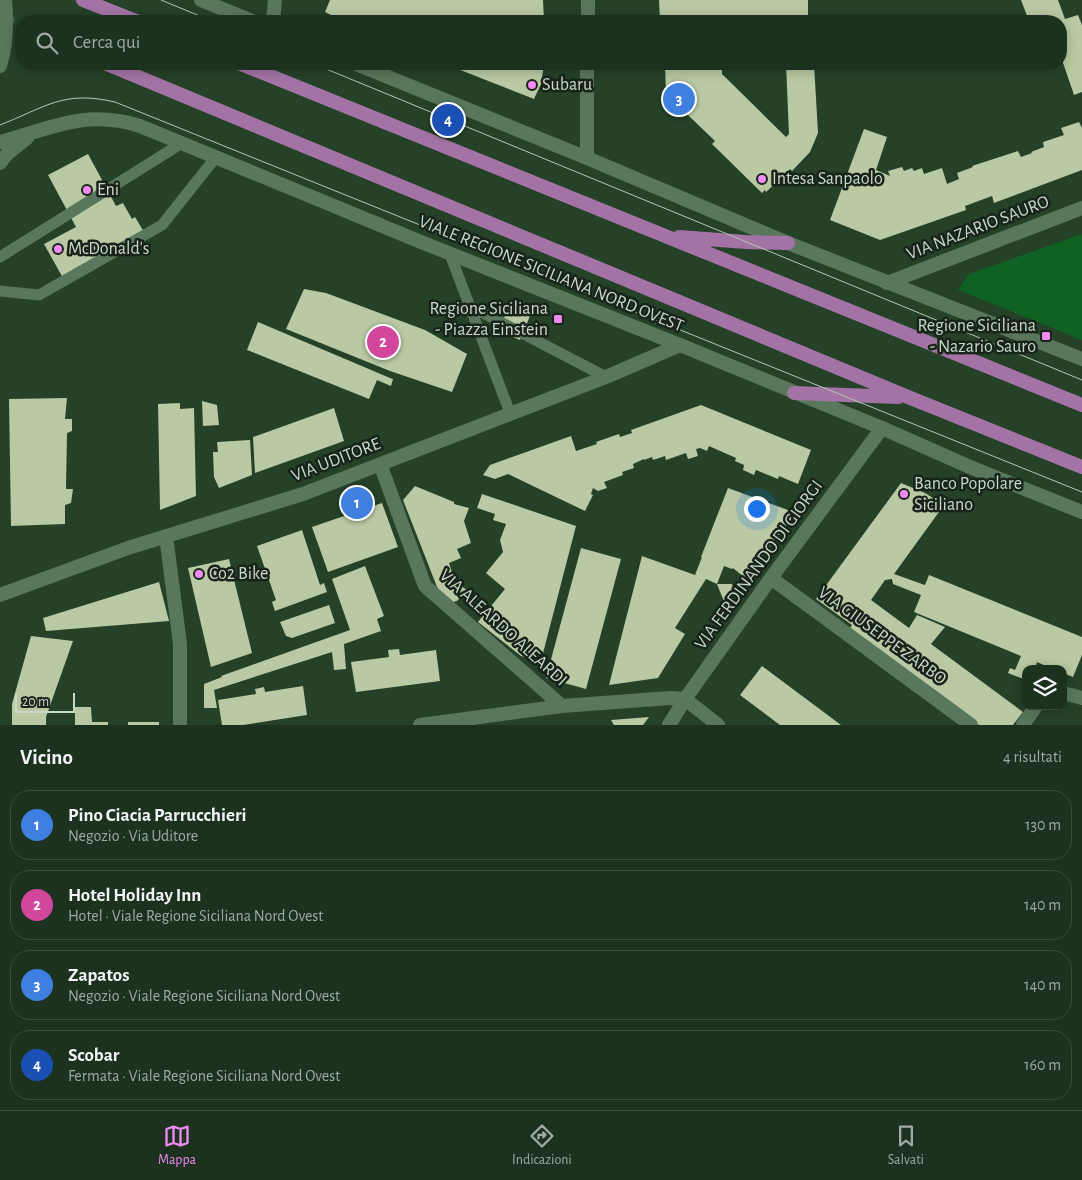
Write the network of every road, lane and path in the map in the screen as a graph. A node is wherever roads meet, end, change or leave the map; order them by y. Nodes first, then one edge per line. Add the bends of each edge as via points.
1 (5, 0) edge
2 (84, 0) edge
3 (201, 0) edge
4 (275, 0) edge
5 (588, 0) edge
6 (121, 15) edge
7 (237, 15) edge
8 (274, 15) edge
9 (588, 15) edge
10 (0, 66) edge
11 (121, 70) edge
12 (256, 70) edge
13 (371, 70) edge
14 (587, 70) edge
15 (39, 130) junction
16 (0, 142) edge
17 (182, 142) junction
18 (216, 157) junction
19 (587, 158) junction
20 (0, 162) edge
21 (1082, 208) edge
22 (667, 237) junction
23 (788, 243) junction
24 (450, 254) junction
25 (0, 257) edge
26 (887, 283) junction
27 (0, 292) edge
28 (470, 306) junction
29 (680, 345) junction
30 (1082, 359) edge
31 (606, 377) junction
32 (794, 393) junction
33 (908, 397) junction
34 (1082, 405) edge
35 (510, 413) junction
36 (882, 428) junction
37 (380, 464) junction
38 (1082, 467) edge
39 (1082, 512) edge
40 (166, 536) junction
41 (771, 578) junction
42 (0, 595) edge
43 (1067, 694) edge
44 (1082, 698) edge
45 (685, 699) junction
46 (562, 706) junction
47 (1033, 710) edge
48 (180, 725) edge
49 (420, 725) edge
50 (669, 725) edge
51 (718, 725) edge
52 (971, 725) edge
53 (1023, 725) edge

1 - 10 street via 7,21
2 - 6 main road
3 - 7 street
4 - 8 street
5 - 9 street
11 - 33 main road, VIALE REGIONE SICILIANA NORD OVEST
12 - 22 main road
13 - 19 street
14 - 19 street
15 - 16 street, VIALE REGIONE SICILIANA NORD OVEST
15 - 17 street, VIALE REGIONE SICILIANA NORD OVEST via 73,121 122,120
15 - 20 street
17 - 18 street, VIALE REGIONE SICILIANA NORD OVEST
17 - 25 lane
18 - 24 street, VIALE REGIONE SICILIANA NORD OVEST
18 - 27 lane via 162,225 39,295
19 - 23 street
21 - 26 street, VIA NAZARIO SAURO
22 - 23 main road
22 - 34 main road
23 - 26 street
24 - 28 lane
24 - 29 street, VIALE REGIONE SICILIANA NORD OVEST
26 - 30 street
28 - 31 lane
28 - 35 lane
29 - 31 street, VIA UDITORE
29 - 32 street, VIALE REGIONE SICILIANA NORD OVEST
31 - 35 street, VIA UDITORE
32 - 33 main road
32 - 36 street, VIALE REGIONE SICILIANA NORD OVEST
33 - 38 main road, VIALE REGIONE SICILIANA NORD OVEST
35 - 37 street, VIA UDITORE
36 - 39 street, VIALE REGIONE SICILIANA NORD OVEST
36 - 41 street, VIA FERDINANDO DI GIORGI
37 - 40 street, VIA UDITORE via 302,494
37 - 46 street, VIA ALEARDO ALEARDI via 425,586
40 - 42 street, VIA UDITORE
40 - 48 street via 180,644
41 - 45 street, VIA FERDINANDO DI GIORGI
41 - 52 street, VIA GIUSEPPE ZARBO
43 - 44 street
45 - 46 street
45 - 50 street, VIA FERDINANDO DI GIORGI
45 - 51 street
46 - 49 street
47 - 53 street

